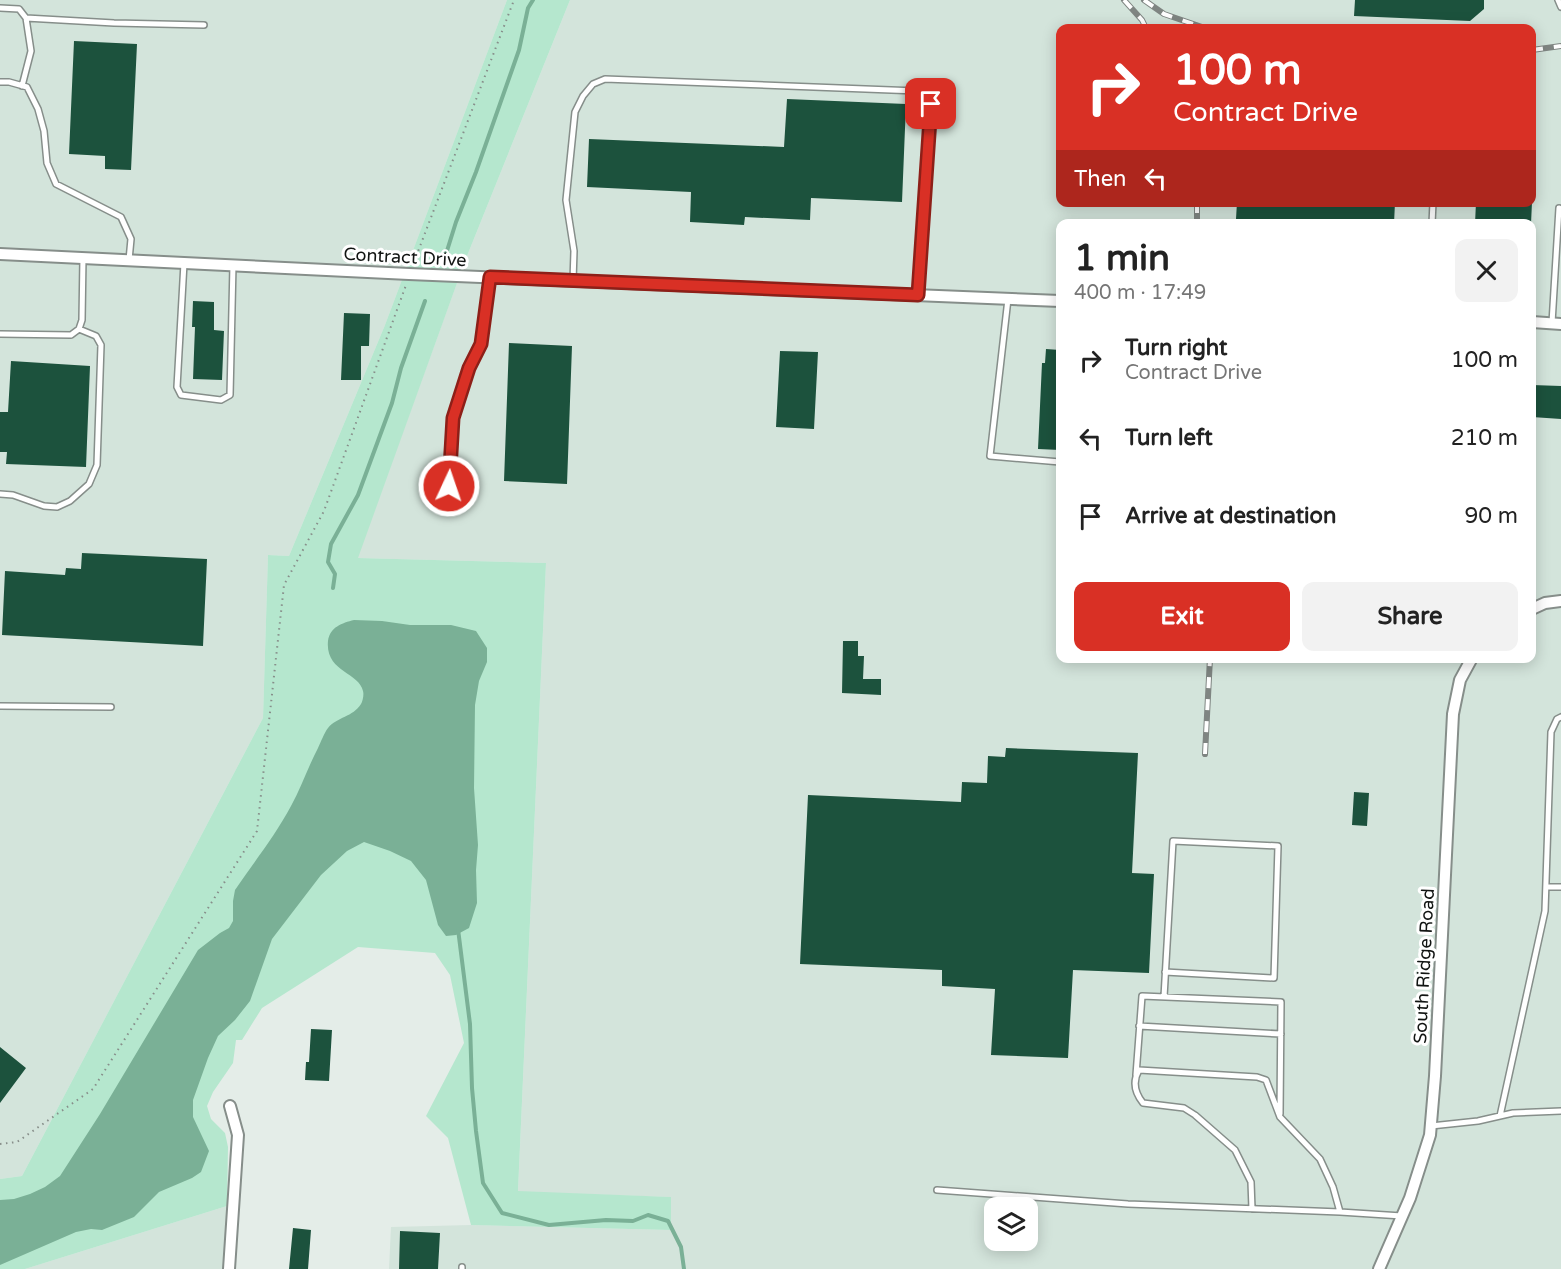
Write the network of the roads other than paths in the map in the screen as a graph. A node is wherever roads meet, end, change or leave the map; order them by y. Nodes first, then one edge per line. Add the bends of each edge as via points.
1 (1558, 0) edge
2 (1561, 7) edge
3 (0, 8) edge
4 (26, 18) junction
5 (204, 25) dead end
6 (0, 82) edge
7 (22, 86) junction
8 (1559, 208) dead end
9 (0, 254) edge
10 (83, 258) junction
11 (129, 260) junction
12 (184, 263) junction
13 (233, 266) junction
14 (490, 277) junction
15 (573, 281) junction
16 (918, 295) junction
17 (1008, 299) junction
18 (1056, 301) edge
19 (1536, 322) edge
20 (1557, 324) edge
21 (79, 329) junction
22 (0, 334) edge
23 (1056, 462) edge
24 (449, 486) dead end
25 (0, 494) edge
26 (1561, 601) edge
27 (1536, 607) edge
28 (1469, 663) edge
29 (0, 706) edge
30 (111, 707) dead end
31 (1561, 717) edge
32 (1546, 886) junction
33 (1561, 887) edge
34 (1165, 972) junction
35 (1164, 997) junction
36 (1139, 1026) junction
37 (1281, 1034) junction
38 (1136, 1076) junction
39 (230, 1106) dead end
40 (1561, 1111) edge
41 (1500, 1116) junction
42 (1280, 1117) junction
43 (1431, 1126) junction
44 (937, 1190) dead end
45 (1252, 1209) junction
46 (1340, 1212) junction
47 (1402, 1216) junction
48 (229, 1269) edge
49 (1379, 1269) edge

1 - 2 lane
3 - 4 lane via 19,9
4 - 5 lane
4 - 7 lane via 31,51
6 - 7 lane
7 - 11 lane via 27,87 38,109 47,163 56,184 121,217 131,238
8 - 20 lane
9 - 10 street, Contract Drive
10 - 11 street, Contract Drive
10 - 21 lane
11 - 12 street, Contract Drive
12 - 13 street, Contract Drive
12 - 13 lane via 177,387 181,395 221,400 230,395
13 - 14 street, Contract Drive
14 - 15 street, Contract Drive
14 - 24 lane via 481,344 453,418
15 - 16 street, Contract Drive
15 - 16 lane via 574,251 566,200 575,112 593,84 605,79 917,91 927,95 931,104
16 - 17 street, Contract Drive
17 - 18 street, Contract Drive
17 - 23 lane via 990,456
19 - 20 street
21 - 22 lane via 70,335
21 - 25 lane via 96,336 101,345 98,465 89,484 57,507
26 - 27 street
28 - 43 street, South Ridge Road via 1460,680 1453,714
29 - 30 lane
31 - 32 lane via 1551,732
32 - 33 lane
32 - 41 lane via 1536,957
34 - 34 lane via 1173,841 1278,846 1274,978
34 - 35 lane
35 - 36 lane via 1142,996
35 - 37 lane via 1281,1002
36 - 37 lane
36 - 38 lane
37 - 42 lane
38 - 42 lane via 1140,1070 1257,1077 1266,1080
38 - 45 lane via 1135,1089 1143,1103 1184,1108 1236,1150 1251,1182
39 - 48 street via 238,1135
40 - 41 lane
41 - 43 lane
42 - 46 lane via 1320,1160
43 - 47 street, South Ridge Road
44 - 45 lane
45 - 46 lane
46 - 47 lane
47 - 49 street, South Ridge Road

